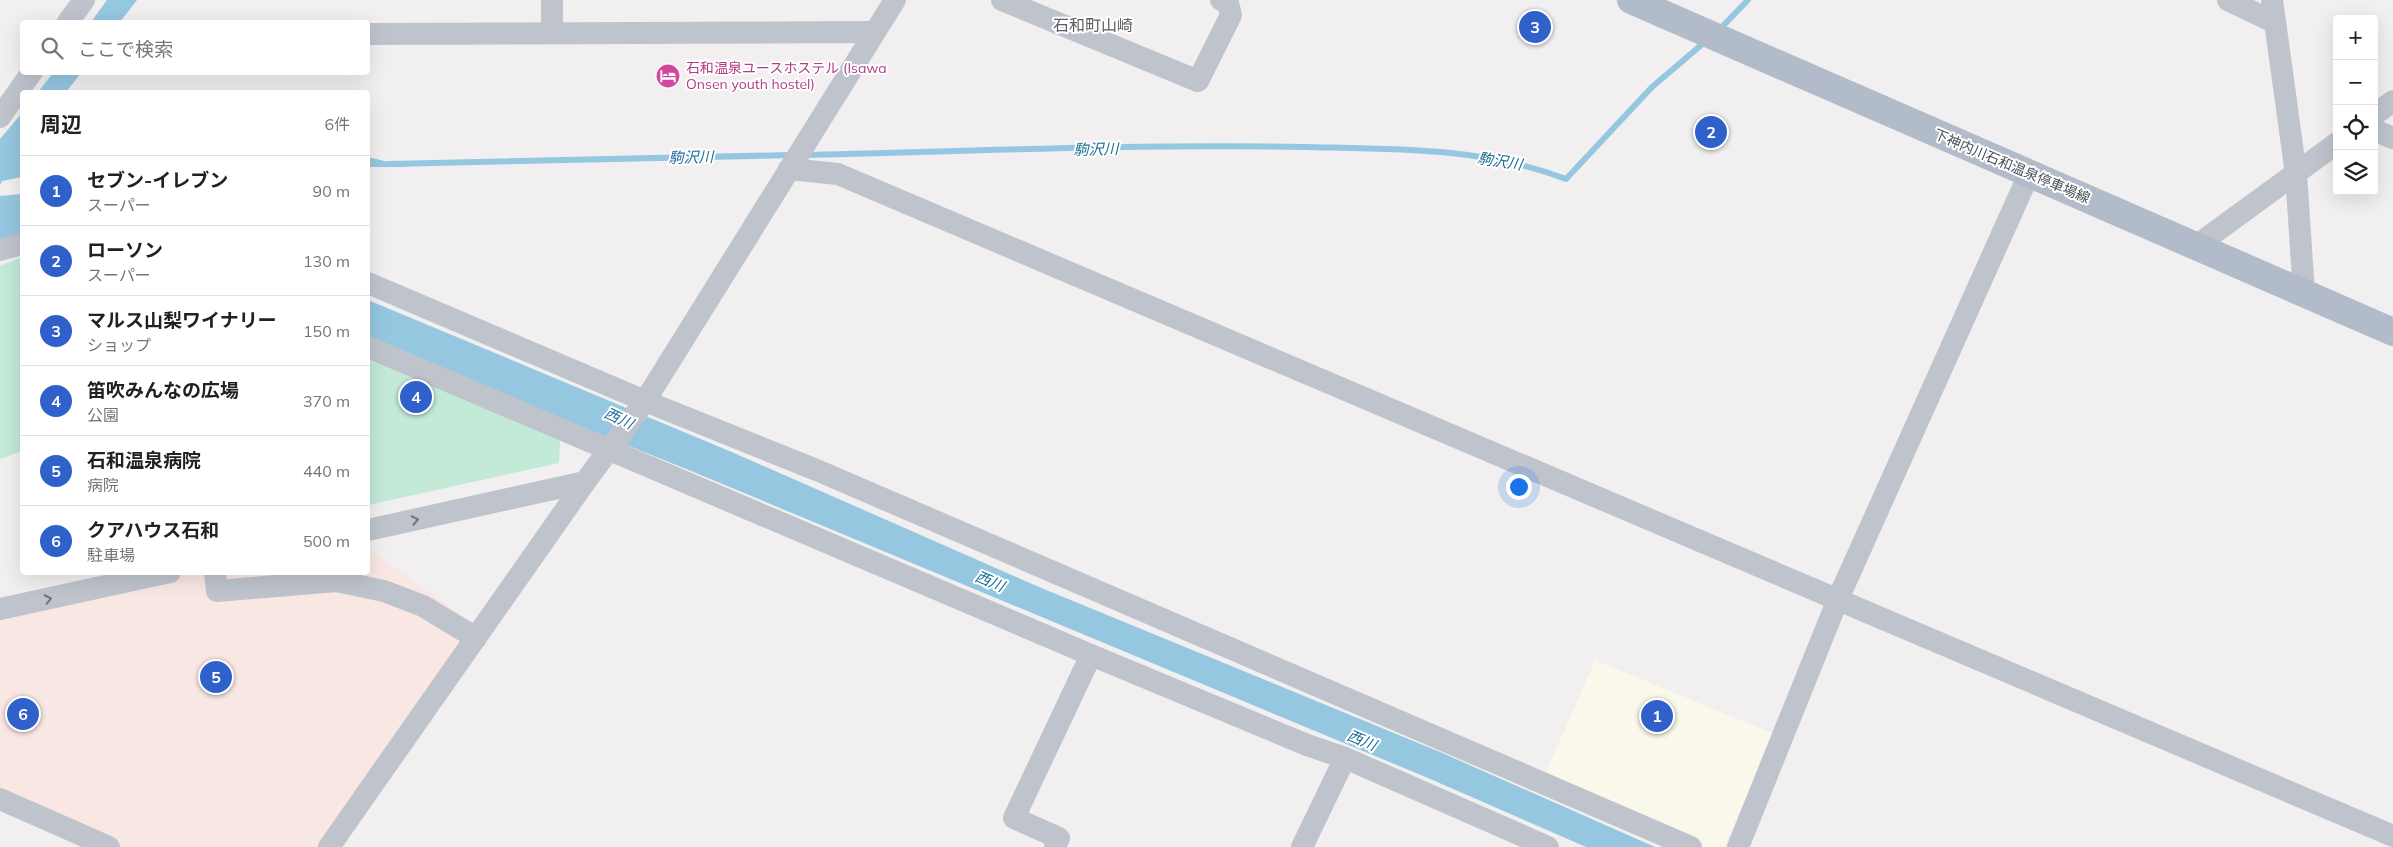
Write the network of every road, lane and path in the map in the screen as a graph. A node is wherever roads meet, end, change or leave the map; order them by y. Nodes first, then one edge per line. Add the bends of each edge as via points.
1 (84, 0) edge
2 (552, 0) edge
3 (895, 0) edge
4 (1002, 0) edge
5 (1221, 0) edge
6 (1631, 0) edge
7 (2228, 0) edge
8 (2273, 11) edge
9 (69, 20) edge
10 (552, 32) junction
11 (874, 32) junction
12 (370, 34) edge
13 (30, 75) edge
14 (2393, 101) edge
15 (2378, 112) edge
16 (0, 117) edge
17 (2378, 132) edge
18 (2393, 138) edge
19 (2333, 146) edge
20 (790, 168) junction
21 (2029, 174) junction
22 (2296, 174) junction
23 (20, 245) edge
24 (2196, 246) junction
25 (0, 250) edge
26 (370, 284) edge
27 (2304, 293) junction
28 (2393, 332) edge
29 (370, 348) edge
30 (641, 406) junction
31 (612, 447) junction
32 (585, 482) junction
33 (370, 530) edge
34 (156, 575) edge
35 (216, 575) edge
36 (1838, 599) junction
37 (0, 609) edge
38 (476, 638) junction
39 (1091, 655) junction
40 (1345, 758) junction
41 (0, 799) edge
42 (2389, 834) edge
43 (109, 847) edge
44 (329, 847) edge
45 (1056, 847) edge
46 (1302, 847) edge
47 (1548, 847) edge
48 (1691, 847) edge
49 (1738, 847) edge

1 - 9 street
2 - 10 street
3 - 11 street
4 - 5 street via 1198,80 1231,15 1228,3
6 - 21 main road, 下神内川石和温泉停車場線
7 - 8 street
8 - 22 street
10 - 11 street
10 - 12 street
11 - 20 street
13 - 16 street
14 - 15 street
17 - 18 street
19 - 22 street
20 - 30 street
20 - 36 street via 838,174
21 - 24 main road, 下神内川石和温泉停車場線
21 - 36 street
22 - 24 street
22 - 27 street
23 - 25 street
24 - 27 main road, 下神内川石和温泉停車場線
26 - 30 street
27 - 28 main road, 下神内川石和温泉停車場線
29 - 31 street
30 - 31 street
30 - 48 street via 828,475
31 - 32 street
31 - 39 street
33 -> 32 street
32 - 38 street
37 -> 34 street
35 - 38 street via 218,590 336,581 384,591 423,606
36 - 42 street
36 - 49 street
38 - 44 street
39 - 40 street
39 - 45 street via 1014,818 1059,838
40 - 46 street
40 - 47 street
41 - 43 street

